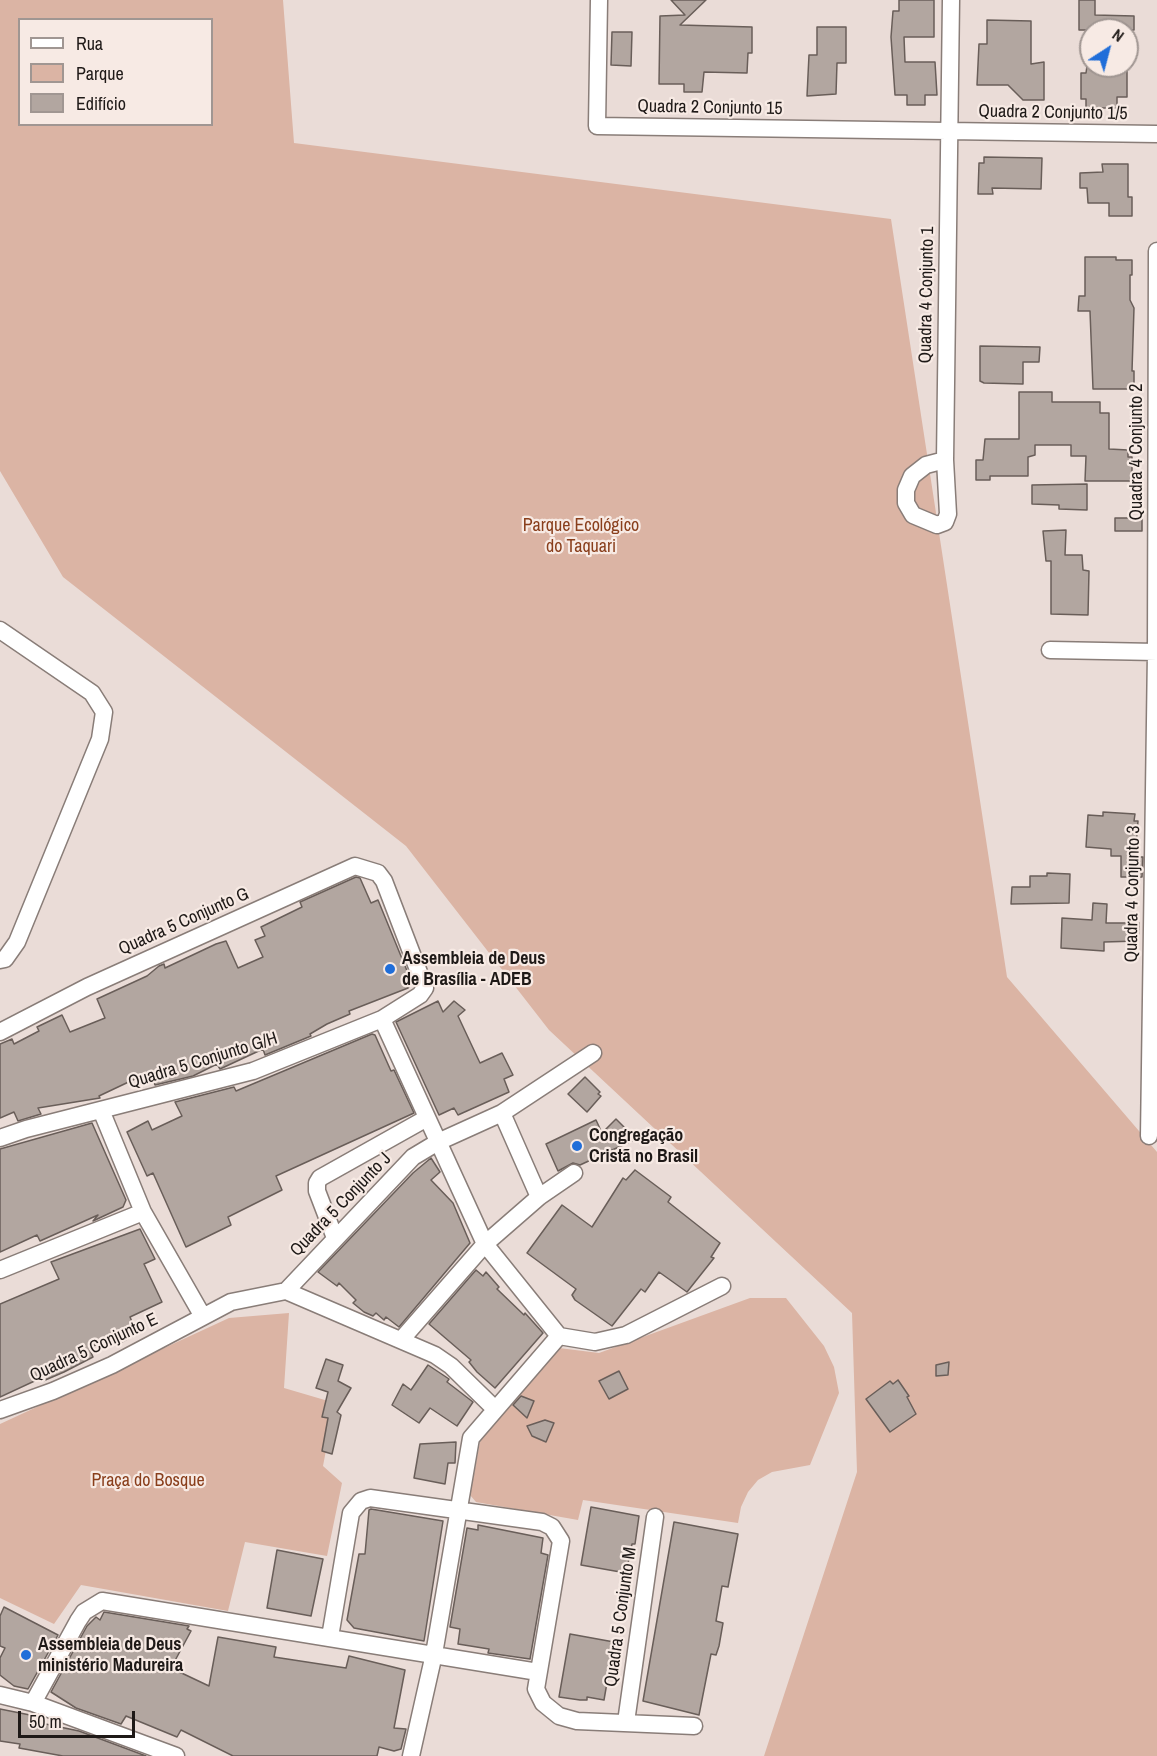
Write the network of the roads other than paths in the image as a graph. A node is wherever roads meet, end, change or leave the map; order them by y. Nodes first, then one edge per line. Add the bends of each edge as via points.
1 (599, 0) edge
2 (951, 0) edge
3 (948, 131) junction
4 (1157, 134) edge
5 (1157, 252) edge
6 (945, 460) dead end
7 (0, 630) edge
8 (1050, 650) dead end
9 (1156, 652) edge
10 (0, 960) edge
11 (423, 977) joint
12 (382, 1019) junction
13 (0, 1032) edge
14 (593, 1053) dead end
15 (101, 1110) junction
16 (502, 1113) junction
17 (427, 1118) junction
18 (1149, 1137) dead end
19 (0, 1138) edge
20 (438, 1142) junction
21 (574, 1173) dead end
22 (539, 1197) junction
23 (143, 1212) junction
24 (335, 1238) junction
25 (485, 1244) junction
26 (0, 1270) edge
27 (722, 1286) dead end
28 (286, 1292) junction
29 (202, 1315) junction
30 (559, 1336) junction
31 (401, 1340) junction
32 (495, 1409) junction
33 (0, 1410) edge
34 (457, 1510) junction
35 (656, 1517) dead end
36 (330, 1637) junction
37 (435, 1654) junction
38 (538, 1672) junction
39 (0, 1695) edge
40 (33, 1703) junction
41 (626, 1722) junction
42 (694, 1726) dead end
43 (176, 1756) edge
44 (411, 1756) edge

1 - 3 street, Quadra 2 Conjunto 15 via 597,126
2 - 3 street, Quadra 4 Conjunto 1
3 - 4 street, Quadra 2 Conjunto 1/5
3 - 6 street, Quadra 4 Conjunto 1
5 - 9 street, Quadra 4 Conjunto 2
7 - 10 street via 92,693 104,712 100,739 17,942
8 - 9 street
9 - 18 street, Quadra 4 Conjunto 3
11 - 12 street, Quadra 5 Conjunto G/H via 423,993
11 - 13 street, Quadra 5 Conjunto G via 384,881 378,873 363,866 347,868 87,987
12 - 15 street, Quadra 5 Conjunto G/H via 253,1071
12 - 17 street
14 - 16 street, Quadra 5 Conjunto J
15 - 19 street, Quadra 5 Conjunto G/H
15 - 23 street
16 - 20 street, Quadra 5 Conjunto J
16 - 22 street
17 - 20 street
17 - 24 street via 320,1178 317,1191
20 - 24 street, Quadra 5 Conjunto J via 413,1157
20 - 25 street
21 - 22 street
22 - 25 street
23 - 26 street
23 - 29 street
24 - 28 street, Quadra 5 Conjunto J
25 - 30 street
25 - 31 street
27 - 30 street via 626,1335 595,1342
28 - 29 street, Quadra 5 Conjunto E via 231,1302
28 - 31 street
29 - 33 street, Quadra 5 Conjunto E via 112,1365
30 - 32 street
31 - 32 street via 451,1366
32 - 34 street via 471,1438
34 - 36 street via 370,1498 361,1501 351,1513
34 - 37 street
34 - 38 street via 542,1522 558,1534 561,1553
35 - 41 street, Quadra 5 Conjunto M
36 - 37 street
36 - 40 street via 102,1601 84,1612
37 - 38 street
37 - 44 street
38 - 41 street via 536,1689 543,1703 559,1716 594,1723
39 - 40 street
40 - 43 street
41 - 42 street

